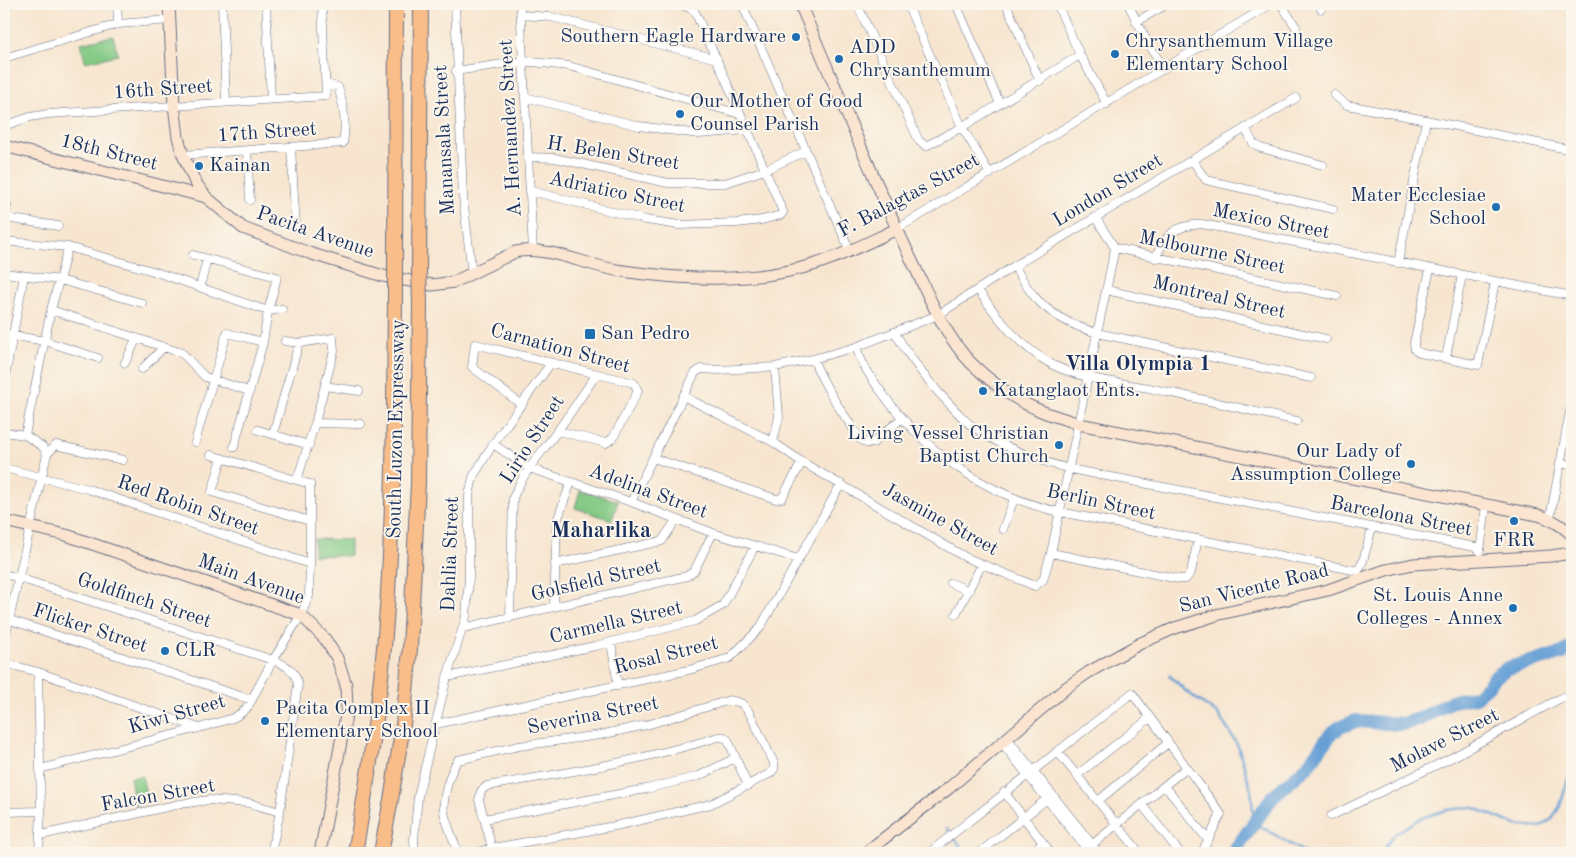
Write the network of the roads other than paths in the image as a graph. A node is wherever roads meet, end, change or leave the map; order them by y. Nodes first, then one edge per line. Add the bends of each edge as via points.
1 (10, 4) edge
2 (117, 4) edge
3 (169, 4) edge
4 (222, 4) edge
5 (266, 4) edge
6 (322, 4) edge
7 (396, 4) edge
8 (421, 4) edge
9 (455, 4) edge
10 (520, 4) edge
11 (680, 4) edge
12 (742, 4) edge
13 (800, 4) edge
14 (857, 4) edge
15 (907, 4) edge
16 (956, 4) edge
17 (1006, 4) edge
18 (1057, 4) edge
19 (1128, 4) edge
20 (1167, 4) edge
21 (1271, 4) edge
22 (1281, 4) edge
23 (4, 6) edge
24 (521, 15) junction
25 (170, 20) junction
26 (1136, 22) junction
27 (118, 24) junction
28 (1296, 27) dead end
29 (1080, 54) junction
30 (4, 58) edge
31 (718, 59) junction
32 (523, 61) junction
33 (1164, 69) junction
34 (456, 71) junction
35 (1040, 80) junction
36 (326, 84) junction
37 (1334, 95) dead end
38 (525, 97) junction
39 (1296, 98) dead end
40 (271, 99) junction
41 (226, 102) junction
42 (174, 104) junction
43 (1000, 104) junction
44 (1106, 104) junction
45 (740, 114) junction
46 (1426, 120) junction
47 (4, 126) edge
48 (962, 127) junction
49 (1245, 128) junction
50 (747, 130) junction
51 (4, 146) edge
52 (291, 148) junction
53 (1572, 150) edge
54 (247, 151) junction
55 (806, 151) junction
56 (183, 155) junction
57 (528, 157) junction
58 (1192, 160) junction
59 (1324, 165) dead end
60 (765, 170) junction
61 (990, 174) junction
62 (531, 191) junction
63 (206, 197) junction
64 (250, 200) dead end
65 (4, 206) edge
66 (1333, 209) dead end
67 (1095, 218) junction
68 (58, 226) dead end
69 (296, 228) dead end
70 (897, 229) junction
71 (4, 241) edge
72 (68, 247) junction
73 (1115, 248) junction
74 (533, 251) junction
75 (850, 251) junction
76 (193, 255) dead end
77 (1155, 258) junction
78 (207, 259) junction
79 (1398, 263) junction
80 (1014, 266) junction
81 (1430, 269) junction
82 (4, 273) edge
83 (472, 274) junction
84 (1462, 275) junction
85 (24, 276) junction
86 (383, 276) joint
87 (60, 280) junction
88 (1495, 282) junction
89 (200, 287) junction
90 (978, 290) junction
91 (1106, 290) junction
92 (1337, 296) dead end
93 (1572, 296) edge
94 (142, 302) dead end
95 (282, 308) dead end
96 (51, 310) junction
97 (268, 311) junction
98 (938, 315) junction
99 (895, 333) junction
100 (1097, 333) junction
101 (4, 334) edge
102 (14, 336) junction
103 (137, 338) junction
104 (1326, 339) dead end
105 (45, 341) junction
106 (285, 341) dead end
107 (263, 342) junction
108 (299, 342) junction
109 (164, 347) junction
110 (856, 347) junction
111 (98, 358) dead end
112 (1446, 358) junction
113 (813, 359) junction
114 (125, 363) dead end
115 (550, 363) junction
116 (775, 367) junction
117 (142, 369) dead end
118 (596, 375) junction
119 (1088, 376) junction
120 (1311, 378) dead end
121 (213, 380) junction
122 (4, 382) edge
123 (325, 386) junction
124 (249, 391) junction
125 (359, 391) dead end
126 (683, 396) junction
127 (1572, 401) edge
128 (522, 405) junction
129 (902, 418) junction
130 (1297, 421) dead end
131 (315, 423) junction
132 (361, 424) dead end
133 (1079, 424) junction
134 (1570, 424) edge
135 (258, 430) dead end
136 (558, 431) junction
137 (4, 432) edge
138 (273, 434) junction
139 (25, 435) junction
140 (195, 442) dead end
141 (773, 442) junction
142 (308, 444) junction
143 (493, 444) junction
144 (234, 447) dead end
145 (47, 454) junction
146 (211, 455) dead end
147 (222, 458) junction
148 (653, 458) junction
149 (123, 460) dead end
150 (802, 462) junction
151 (1560, 463) junction
152 (1572, 465) edge
153 (4, 468) edge
154 (529, 468) junction
155 (1070, 470) junction
156 (42, 477) junction
157 (297, 480) junction
158 (571, 482) junction
159 (841, 484) junction
160 (1014, 499) junction
161 (631, 502) junction
162 (1486, 506) junction
163 (1060, 512) junction
164 (1550, 518) junction
165 (676, 520) junction
166 (4, 521) edge
167 (310, 521) junction
168 (31, 527) junction
169 (1372, 528) junction
170 (1003, 529) dead end
171 (713, 533) junction
172 (1572, 535) edge
173 (1198, 539) junction
174 (755, 546) junction
175 (1480, 548) junction
176 (1051, 553) junction
177 (1572, 553) edge
178 (798, 559) junction
179 (1478, 560) junction
180 (310, 564) junction
181 (555, 564) junction
182 (982, 564) junction
183 (4, 574) edge
184 (19, 578) junction
185 (951, 583) dead end
186 (968, 591) junction
187 (554, 606) junction
188 (956, 614) dead end
189 (301, 615) junction
190 (6, 618) edge
191 (510, 618) junction
192 (463, 628) junction
193 (4, 642) edge
194 (611, 642) junction
195 (273, 660) junction
196 (4, 663) edge
197 (38, 672) junction
198 (447, 677) junction
199 (618, 686) junction
200 (1572, 693) edge
201 (252, 700) junction
202 (1150, 718) junction
203 (436, 724) junction
204 (199, 728) junction
205 (1005, 740) junction
206 (1168, 743) junction
207 (1057, 751) junction
208 (734, 758) junction
209 (1186, 768) junction
210 (40, 769) junction
211 (1030, 772) junction
212 (1077, 775) junction
213 (748, 786) junction
214 (1165, 786) junction
215 (1004, 792) junction
216 (1046, 799) junction
217 (1098, 801) junction
218 (1142, 805) junction
219 (41, 811) junction
220 (4, 812) edge
221 (280, 812) junction
222 (1331, 816) dead end
223 (1023, 818) junction
224 (484, 819) junction
225 (1118, 824) junction
226 (41, 835) junction
227 (1208, 840) junction
228 (1043, 843) junction
229 (1088, 850) edge
230 (493, 851) edge
231 (39, 853) edge
232 (271, 853) edge
233 (320, 853) edge
234 (354, 853) edge
235 (381, 853) edge
236 (415, 853) edge
237 (458, 853) edge
238 (474, 853) edge
239 (865, 853) edge
240 (932, 853) edge
241 (979, 853) edge
242 (1030, 853) edge
243 (1051, 853) edge
244 (1099, 853) edge
245 (1140, 853) edge
246 (1180, 853) edge
247 (1199, 853) edge

1 - 23 street
2 - 27 street
3 - 25 main road, Pacita Avenue
4 - 41 street
5 - 40 street
6 - 36 street
7 - 234 highway, South Luzon Expressway, bridge via 393,482 384,646 365,797
8 - 235 highway, South Luzon Expressway, bridge via 418,483 403,725
9 - 34 street, Manansala Street
10 - 24 street, A. Hernandez Street
11 - 31 street via 694,10
12 - 55 street
13 - 70 main road
14 - 48 street via 919,142 928,146
15 - 48 street
16 - 43 street
17 - 35 street
18 - 29 street
19 - 26 street
20 - 26 street
21 - 33 street, F. Balagtas Street
22 - 28 street
24 - 31 street via 551,17
24 - 32 street, A. Hernandez Street
25 - 27 street
25 - 42 main road, Pacita Avenue
26 - 33 street
27 - 30 street
29 - 35 street
29 - 44 street
31 - 45 street
32 - 34 street
32 - 38 street, A. Hernandez Street
32 - 45 street via 569,66
33 - 44 street, F. Balagtas Street
34 - 83 street, Manansala Street via 463,197
35 - 43 street
36 - 40 street, 16th Street via 326,96
36 - 52 street, 17th Street via 338,87 346,132 343,143
37 - 46 street via 1347,105
38 - 50 street via 639,126 699,134
38 - 57 street, A. Hernandez Street
39 - 49 street, London Street
40 - 41 street, 16th Street
41 - 42 street, 16th Street
42 - 47 street, 16th Street via 48,114
42 - 56 main road, Pacita Avenue
43 - 48 street
44 - 61 street, F. Balagtas Street
45 - 50 street
46 - 53 street
46 - 79 street
48 - 61 street
49 - 58 street, London Street
49 - 59 street via 1253,143 1261,148
50 - 60 street
51 - 63 main road, 18th Street
52 - 54 street, 17th Street
52 - 69 street
54 - 56 street, 17th Street
54 - 64 street
55 - 60 street, H. Belen Street
55 - 75 street
56 - 63 main road, Pacita Avenue
57 - 60 street, H. Belen Street via 555,158 668,182 725,183
57 - 62 street, A. Hernandez Street
58 - 66 street via 1206,180
58 - 67 street, London Street
60 - 62 street, Adriatico Street via 783,212 774,218 714,225 679,225 646,220
61 - 70 street, F. Balagtas Street
62 - 74 street, A. Hernandez Street
63 - 86 main road, Pacita Avenue via 243,228
65 - 68 street via 5,218
67 - 73 street, Melbourne Street
67 - 80 street, London Street
70 - 75 main road, F. Balagtas Street
70 - 98 main road
71 - 72 street
72 - 87 street
72 - 89 street
73 - 77 street, Melbourne Street
73 - 91 street, Jasmine Street
74 - 75 main road, F. Balagtas Street via 614,270 665,277 705,278 768,275 806,267
74 - 83 main road, F. Balagtas Street via 516,252
76 - 78 street
77 - 79 street, Mexico Street via 1166,238 1175,230 1185,225 1202,224
77 - 92 street, Melbourne Street
78 - 89 street
78 - 97 street via 277,277
79 - 81 street, Mexico Street
80 - 90 street, London Street
80 - 100 street via 1034,296 1054,314 1077,327
81 - 84 street, Mexico Street
81 - 112 street via 1415,350
82 - 85 street
83 - 86 main road, F. Balagtas Street via 454,282 432,285
84 - 88 street, Mexico Street
84 - 112 street
85 - 87 street
85 - 102 street
87 - 94 street
87 - 96 street
88 - 93 street, Mexico Street
88 - 112 street via 1478,365
89 - 97 street
90 - 98 street, London Street
90 - 119 street via 999,320 1020,342 1068,372
91 - 100 street, Jasmine Street
91 - 104 street, Montreal Street
95 - 97 street
96 - 103 street
96 - 105 street
97 - 107 street
98 - 99 street, London Street
98 - 133 main road via 964,354 992,381 1039,410
99 - 110 street, London Street
99 - 155 street, Barcelona Street via 921,374 971,426 1002,445
100 - 119 street, Jasmine Street
100 - 120 street
101 - 102 street
102 - 105 street
102 - 122 street
103 - 109 street
103 - 114 street
105 - 111 street
105 - 139 street
106 - 108 street
107 - 121 street via 227,333
107 - 124 street
108 - 123 street via 333,338 334,352
108 - 138 street
109 - 117 street
109 - 121 street via 182,353 205,377
110 - 113 street, London Street
110 - 129 street, Berlin Street via 875,384
113 - 116 street, London Street
113 - 129 street via 839,408 861,440 872,443
115 - 118 street, Carnation Street
115 - 128 street, Dahlia Street
115 - 128 street, Carnation Street via 475,344 472,367
116 - 126 street, London Street via 701,369 695,373
116 - 141 street via 779,417
118 - 136 street, Lirio Street
118 - 136 street, Carnation Street via 634,383 638,391 613,438 606,443
119 - 130 street
119 - 133 street, Jasmine Street
121 - 124 street
121 - 140 street
123 - 125 street
123 - 131 street
124 - 144 street
126 - 141 street, Jasmine Street
126 - 148 street
127 - 134 street
128 - 143 street, Dahlia Street
129 - 160 street, Berlin Street via 934,451 965,474
131 - 132 street
131 - 142 street
133 - 155 street, Jasmine Street
133 - 162 main road
134 - 151 street
135 - 138 street
136 - 154 street, Lirio Street
137 - 139 street
138 - 142 street
139 - 145 street via 43,447
141 - 150 street, Jasmine Street
142 - 157 street
143 - 154 street, Adelina Street
143 - 192 street, Dahlia Street via 472,477 469,496 470,577
145 - 149 street via 56,445
145 - 156 street
146 - 147 street
147 - 157 street
147 - 167 street via 212,492
148 - 150 street via 776,499 782,498
148 - 161 street
150 - 159 street, Jasmine Street
151 - 152 street
151 - 164 street
153 - 156 street, Red Robin Street
154 - 158 street, Adelina Street
154 - 191 street, Lirio Street via 513,498
155 - 163 street, Jasmine Street
155 - 169 street, Barcelona Street
156 - 168 street
156 - 180 street, Red Robin Street via 88,489
157 - 167 street via 310,484
158 - 161 street, Adelina Street
158 - 181 street via 557,521
159 - 178 street, Rosal Street
159 - 182 street, Jasmine Street
160 - 163 street, Berlin Street
160 - 170 street
161 - 165 street, Adelina Street
162 - 164 main road
162 - 175 street
163 - 173 street, Berlin Street
163 - 176 street, Jasmine Street
164 - 172 main road
165 - 171 street, Adelina Street
165 - 181 street via 662,541
166 - 168 main road, Main Avenue
167 - 180 street
168 - 184 street
168 - 189 main road, Main Avenue via 66,535
169 - 173 street, Berlin Street via 1358,571
169 - 175 street, Barcelona Street
171 - 174 street, Adelina Street
171 - 187 street, Golsfield Street via 691,574
173 - 176 street via 1191,572 1186,579
174 - 178 street, Adelina Street
174 - 194 street, Carmella Street via 723,605 695,621
175 - 179 street
176 - 182 street, Jasmine Street via 1043,580 1035,586
177 - 179 main road, San Vicente Road
178 - 199 street, Rosal Street via 760,628 730,658
179 - 205 main road, San Vicente Road via 1414,564 1386,570 1328,590 1220,614 1175,628 1089,672
180 - 189 street via 308,596
181 - 187 street
182 - 186 street
183 - 184 street, Goldfinch Street
184 - 190 street
184 - 195 street, Goldfinch Street
185 - 186 street
186 - 188 street
187 - 191 street, Golsfield Street
189 - 195 street, Kiwi Street
189 - 233 main road, Main Avenue via 333,651 346,684 347,710
190 - 193 street
190 - 201 street, Flicker Street
191 - 192 street, Golsfield Street
192 - 198 street, Dahlia Street
194 - 198 street, Carmella Street
194 - 199 street
195 - 201 street, Kiwi Street
195 - 221 street, Goldfinch Street via 289,667 298,684
196 - 197 street
197 - 204 street
197 - 210 street
198 - 203 street, Dahlia Street
199 - 203 street, Rosal Street
200 - 222 street, Molave Street via 1451,758
201 - 204 street, Kiwi Street via 234,718
202 - 206 street
202 - 207 street via 1132,693
202 - 212 street
203 - 236 street, Dahlia Street via 418,796
204 - 210 street, Kiwi Street
205 - 211 street
205 - 239 main road, San Vicente Road via 950,788
206 - 209 street
206 - 217 street
207 - 211 street
207 - 212 street
208 - 213 street
208 - 224 street via 699,776 646,789
208 - 224 street via 728,740 718,737 591,769 487,786 478,800
209 - 214 street
209 - 227 street via 1222,814
210 - 219 street
211 - 215 street
211 - 216 street
211 - 229 street
212 - 217 street
213 - 230 street via 711,804
213 - 237 street, Severina Street via 770,773 774,763 750,712 741,703 730,700 650,724 600,735 519,746 458,760 453,767 444,812
214 - 218 street
214 - 227 street
215 - 223 street
215 - 240 street
216 - 223 street
216 - 229 street
217 - 225 street
218 - 225 street
218 - 246 street
219 - 220 street
219 - 226 street
221 - 226 street, Falcon Street via 249,803 209,800
221 - 232 street, Goldfinch Street
223 - 228 street
223 - 241 street
224 - 230 street
225 - 229 street
225 - 245 street
226 - 231 street
227 - 247 street
228 - 242 street
228 - 243 street
229 - 244 street
230 - 238 street

